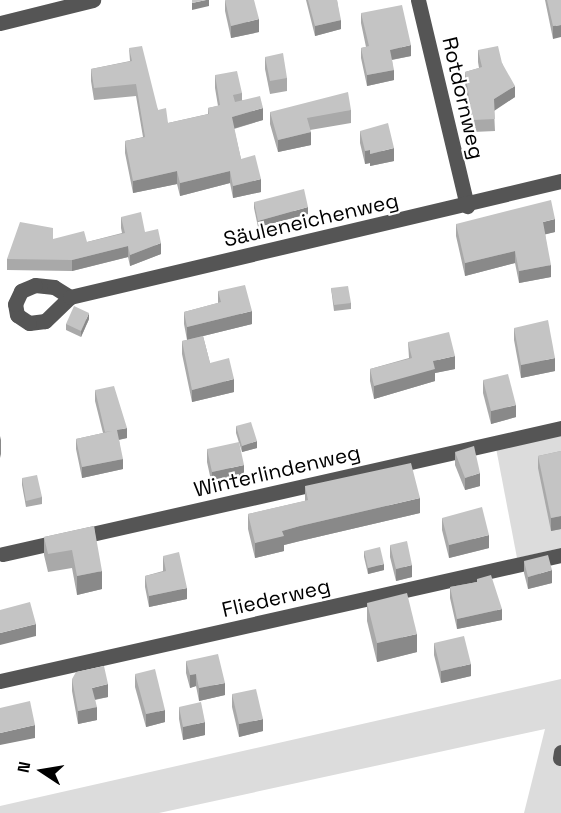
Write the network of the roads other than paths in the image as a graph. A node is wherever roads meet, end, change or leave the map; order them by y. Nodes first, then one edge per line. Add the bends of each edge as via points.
1 (93, 0) edge
2 (418, 0) edge
3 (0, 23) edge
4 (561, 181) edge
5 (467, 206) junction
6 (70, 297) dead end
7 (561, 428) edge
8 (3, 554) dead end
9 (561, 555) edge
10 (0, 681) edge

1 - 3 street
2 - 5 street, Rotdornweg
4 - 5 street, Säuleneichenweg
5 - 6 street, Säuleneichenweg
7 - 8 street, Winterlindenweg
9 - 10 street, Fliederweg

